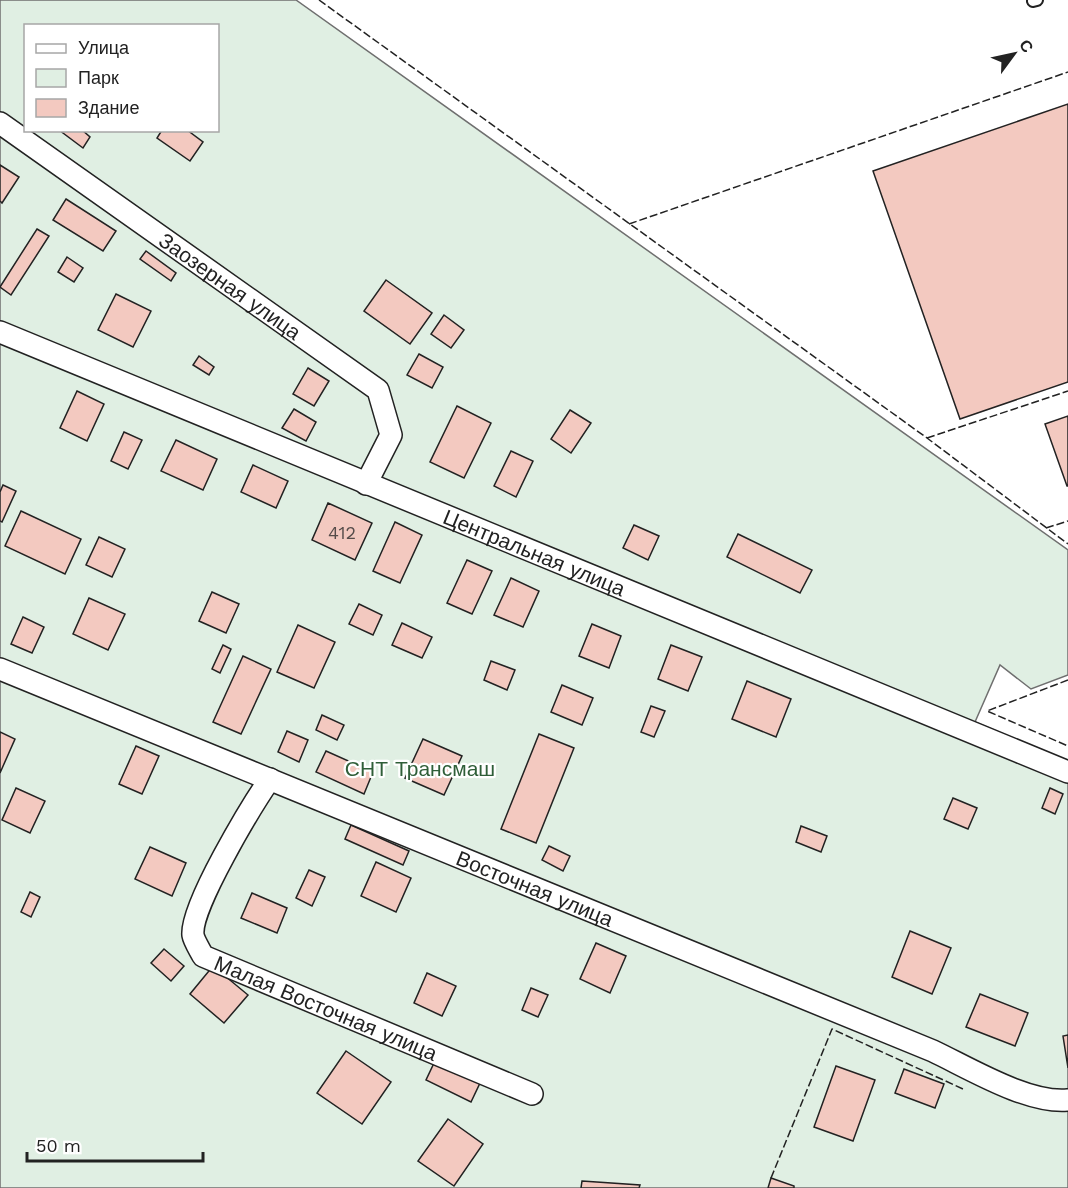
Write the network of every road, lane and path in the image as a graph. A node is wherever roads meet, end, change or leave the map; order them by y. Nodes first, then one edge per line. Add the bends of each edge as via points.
1 (0, 123) edge
2 (0, 332) edge
3 (366, 484) junction
4 (0, 669) edge
5 (1068, 772) edge
6 (270, 779) junction
7 (532, 1094) dead end
8 (1068, 1100) edge

1 - 3 street, Заозерная улица via 378,390 391,435
2 - 3 street, Центральная улица
3 - 5 street, Центральная улица
4 - 6 street, Восточная улица
6 - 7 street, Малая Восточная улица via 247,814 199,908 193,935 202,956
6 - 8 street, Восточная улица via 933,1051 1014,1089 1054,1101

